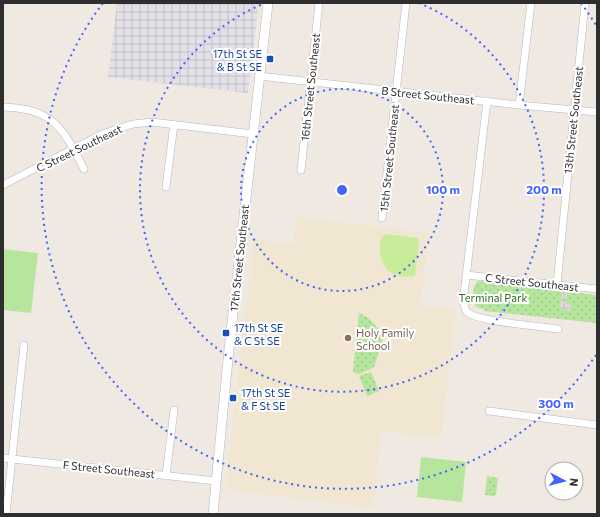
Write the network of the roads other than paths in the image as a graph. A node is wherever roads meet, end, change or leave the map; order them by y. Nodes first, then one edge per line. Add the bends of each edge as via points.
1 (268, 3) edge
2 (319, 3) edge
3 (406, 3) edge
4 (531, 3) edge
5 (585, 3) edge
6 (259, 76) junction
7 (310, 81) junction
8 (396, 91) junction
9 (488, 101) junction
10 (519, 105) junction
11 (3, 107) edge
12 (574, 110) junction
13 (597, 112) edge
14 (174, 124) junction
15 (253, 134) junction
16 (74, 150) junction
17 (84, 169) dead end
18 (301, 170) dead end
19 (3, 185) edge
20 (166, 187) dead end
21 (382, 218) dead end
22 (466, 275) junction
23 (557, 284) junction
24 (597, 289) edge
25 (558, 329) dead end
26 (24, 345) dead end
27 (174, 410) dead end
28 (489, 411) dead end
29 (597, 425) edge
30 (3, 458) edge
31 (12, 459) junction
32 (166, 476) junction
33 (216, 481) junction
34 (6, 514) edge
35 (213, 514) edge

1 - 6 street, 17th Street Southeast
2 - 7 street, 16th Street Southeast
3 - 8 street, 15th Street Southeast
4 - 10 street
5 - 12 street, 13th Street Southeast
6 - 7 street, B Street Southeast
6 - 15 street, 17th Street Southeast
7 - 8 street, B Street Southeast
7 - 18 street, 16th Street Southeast
8 - 9 street, B Street Southeast
8 - 21 street, 15th Street Southeast
9 - 10 street, B Street Southeast
9 - 22 street
10 - 12 street, B Street Southeast
11 - 16 street via 24,108 43,114 62,130
12 - 13 street, B Street Southeast
12 - 23 street, 13th Street Southeast
14 - 15 street, C Street Southeast
14 - 16 street, C Street Southeast via 133,124 113,130
14 - 20 street
15 - 33 street, 17th Street Southeast
16 - 17 street
16 - 19 street, C Street Southeast
22 - 23 street, C Street Southeast
22 - 25 street via 464,305 467,312 494,321
23 - 24 street, C Street Southeast
26 - 31 street
27 - 32 street
28 - 29 street
30 - 31 street, F Street Southeast
31 - 32 street, F Street Southeast
31 - 34 street
32 - 33 street, F Street Southeast
33 - 35 street, 17th Street Southeast

